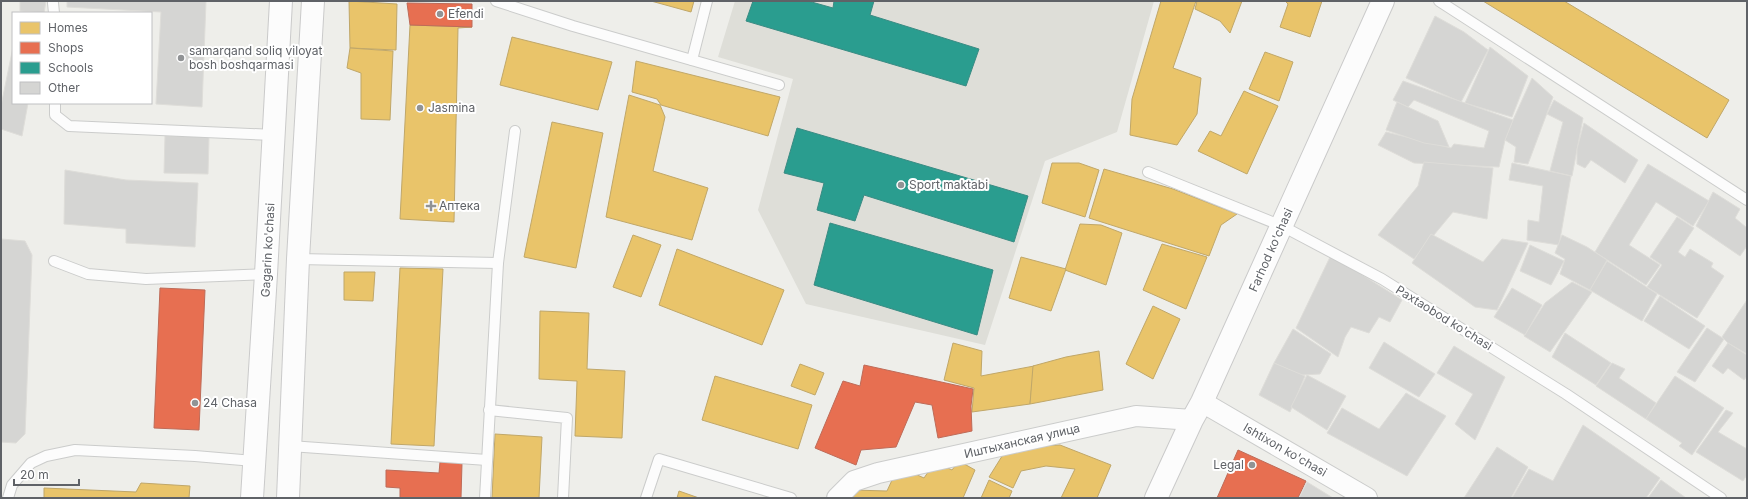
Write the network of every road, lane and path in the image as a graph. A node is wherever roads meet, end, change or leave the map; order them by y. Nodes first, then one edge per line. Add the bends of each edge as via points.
1 (281, 1) edge
2 (313, 1) edge
3 (496, 1) edge
4 (707, 1) edge
5 (1383, 1) edge
6 (1439, 1) edge
7 (692, 60) junction
8 (779, 85) dead end
9 (55, 104) edge
10 (515, 131) dead end
11 (274, 135) junction
12 (1148, 172) dead end
13 (1747, 200) edge
14 (1282, 226) junction
15 (298, 259) junction
16 (54, 261) dead end
17 (498, 262) junction
18 (266, 274) junction
19 (489, 410) junction
20 (1197, 411) junction
21 (290, 446) junction
22 (487, 460) junction
23 (254, 461) junction
24 (8, 498) edge
25 (252, 498) edge
26 (288, 498) edge
27 (485, 498) edge
28 (562, 498) edge
29 (646, 498) edge
30 (791, 498) edge
31 (837, 498) edge
32 (1156, 498) edge
33 (1367, 498) edge
34 (1721, 498) edge

1 - 11 main road, Gagarin ko'chasi
2 - 15 main road
3 - 7 lane
4 - 7 lane
5 - 14 main road, Farhod ko'chasi
6 - 13 lane
7 - 8 lane
9 - 11 lane via 55,115 69,126
10 - 17 lane
11 - 18 main road, Gagarin ko'chasi
12 - 14 lane, Paxtaobod ko'chasi
14 - 20 main road, Farhod ko'chasi
14 - 34 lane, Paxtaobod ko'chasi via 1382,279 1566,394
15 - 17 lane
15 - 21 main road
16 - 18 lane via 88,274 146,279
17 - 19 lane
18 - 23 main road, Gagarin ko'chasi
19 - 22 lane
19 - 28 lane via 567,418
20 - 31 street, Иштыханская улица via 1136,416 878,473 854,481
20 - 32 main road, Farhod ko'chasi
20 - 33 street, Ishtixon ko'chasi
21 - 22 lane
21 - 26 main road
22 - 27 lane
23 - 24 lane via 75,450 46,456 31,463 12,485
23 - 25 main road, Gagarin ko'chasi
29 - 30 lane via 659,459

